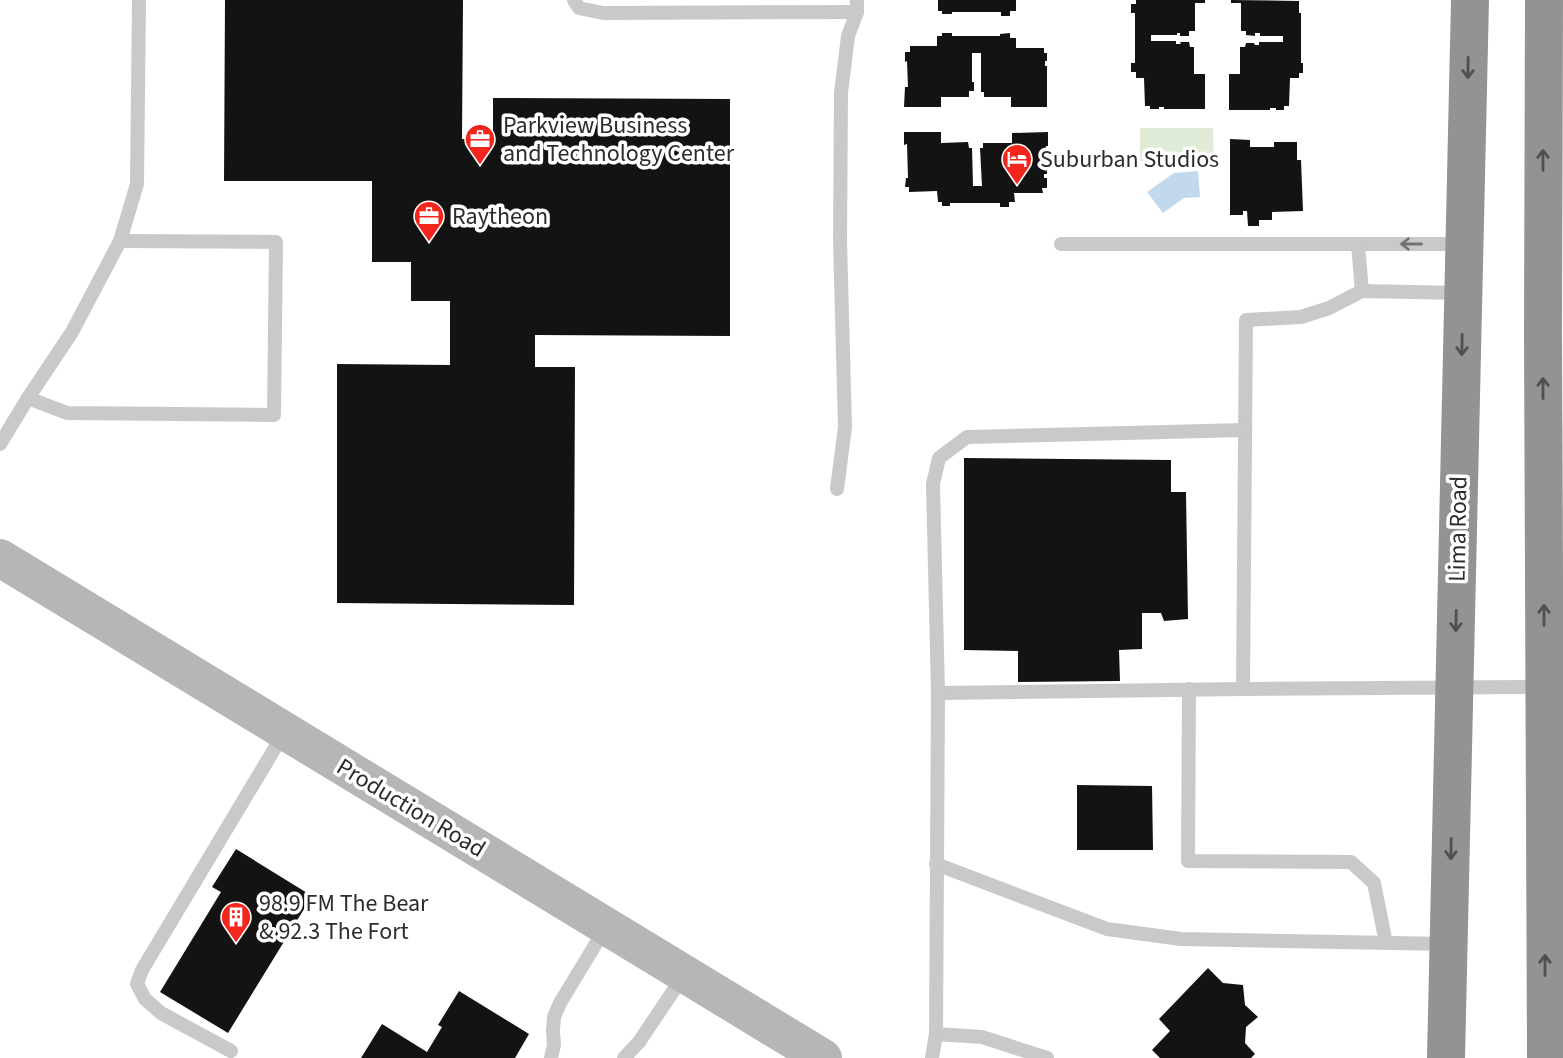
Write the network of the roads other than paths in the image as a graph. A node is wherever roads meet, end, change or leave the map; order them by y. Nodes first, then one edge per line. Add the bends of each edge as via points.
1 (139, 0) edge
2 (574, 0) edge
3 (1470, 0) edge
4 (1544, 0) edge
5 (857, 6) edge
6 (120, 241) junction
7 (1061, 244) dead end
8 (1465, 244) junction
9 (1358, 245) junction
10 (1362, 291) junction
11 (1463, 293) junction
12 (28, 398) junction
13 (1245, 430) junction
14 (0, 444) edge
15 (837, 489) dead end
16 (0, 558) edge
17 (1550, 675) edge
18 (1455, 688) junction
19 (1243, 689) junction
20 (1189, 690) junction
21 (938, 693) junction
22 (285, 732) junction
23 (1554, 736) edge
24 (936, 864) junction
25 (1554, 918) edge
26 (607, 927) junction
27 (1386, 943) junction
28 (1449, 944) junction
29 (684, 974) junction
30 (1554, 1004) edge
31 (936, 1034) junction
32 (231, 1051) dead end
33 (551, 1058) edge
34 (624, 1058) edge
35 (823, 1058) edge
36 (932, 1058) edge
37 (1047, 1058) edge
38 (1446, 1058) edge
39 (1546, 1058) edge

1 - 6 lane via 137,184
2 - 5 lane via 579,8 603,13
3 -> 8 highway, Lima Road
17 -> 4 highway
5 - 15 lane via 841,93 845,428
6 - 12 lane via 72,332
6 - 12 lane via 276,242 274,415 67,413
7 - 9 lane
8 -> 9 lane
8 - 11 highway, Lima Road
9 - 10 lane
10 - 11 lane
10 - 13 lane via 1301,317 1246,320
11 -> 18 highway, Lima Road
12 - 14 lane
13 - 19 lane
13 - 21 lane via 967,437 939,457 933,484
16 - 22 street, Production Road
17 - 18 lane
17 - 23 highway
18 - 19 lane
18 -> 28 highway, Lima Road
19 - 20 lane
20 - 21 lane
20 - 27 lane via 1188,861 1352,862 1374,883
21 - 24 lane
22 - 26 street, Production Road
22 - 32 lane via 137,985 162,1013
23 - 25 highway
24 - 27 lane via 1107,929 1181,939
24 - 31 lane
30 -> 25 highway
26 - 29 street, Production Road
26 - 33 lane via 554,1017
27 - 28 lane
28 - 38 highway, Lima Road
29 - 34 lane
29 - 35 street, Production Road
30 - 39 highway
31 - 36 lane
31 - 37 lane via 982,1037

